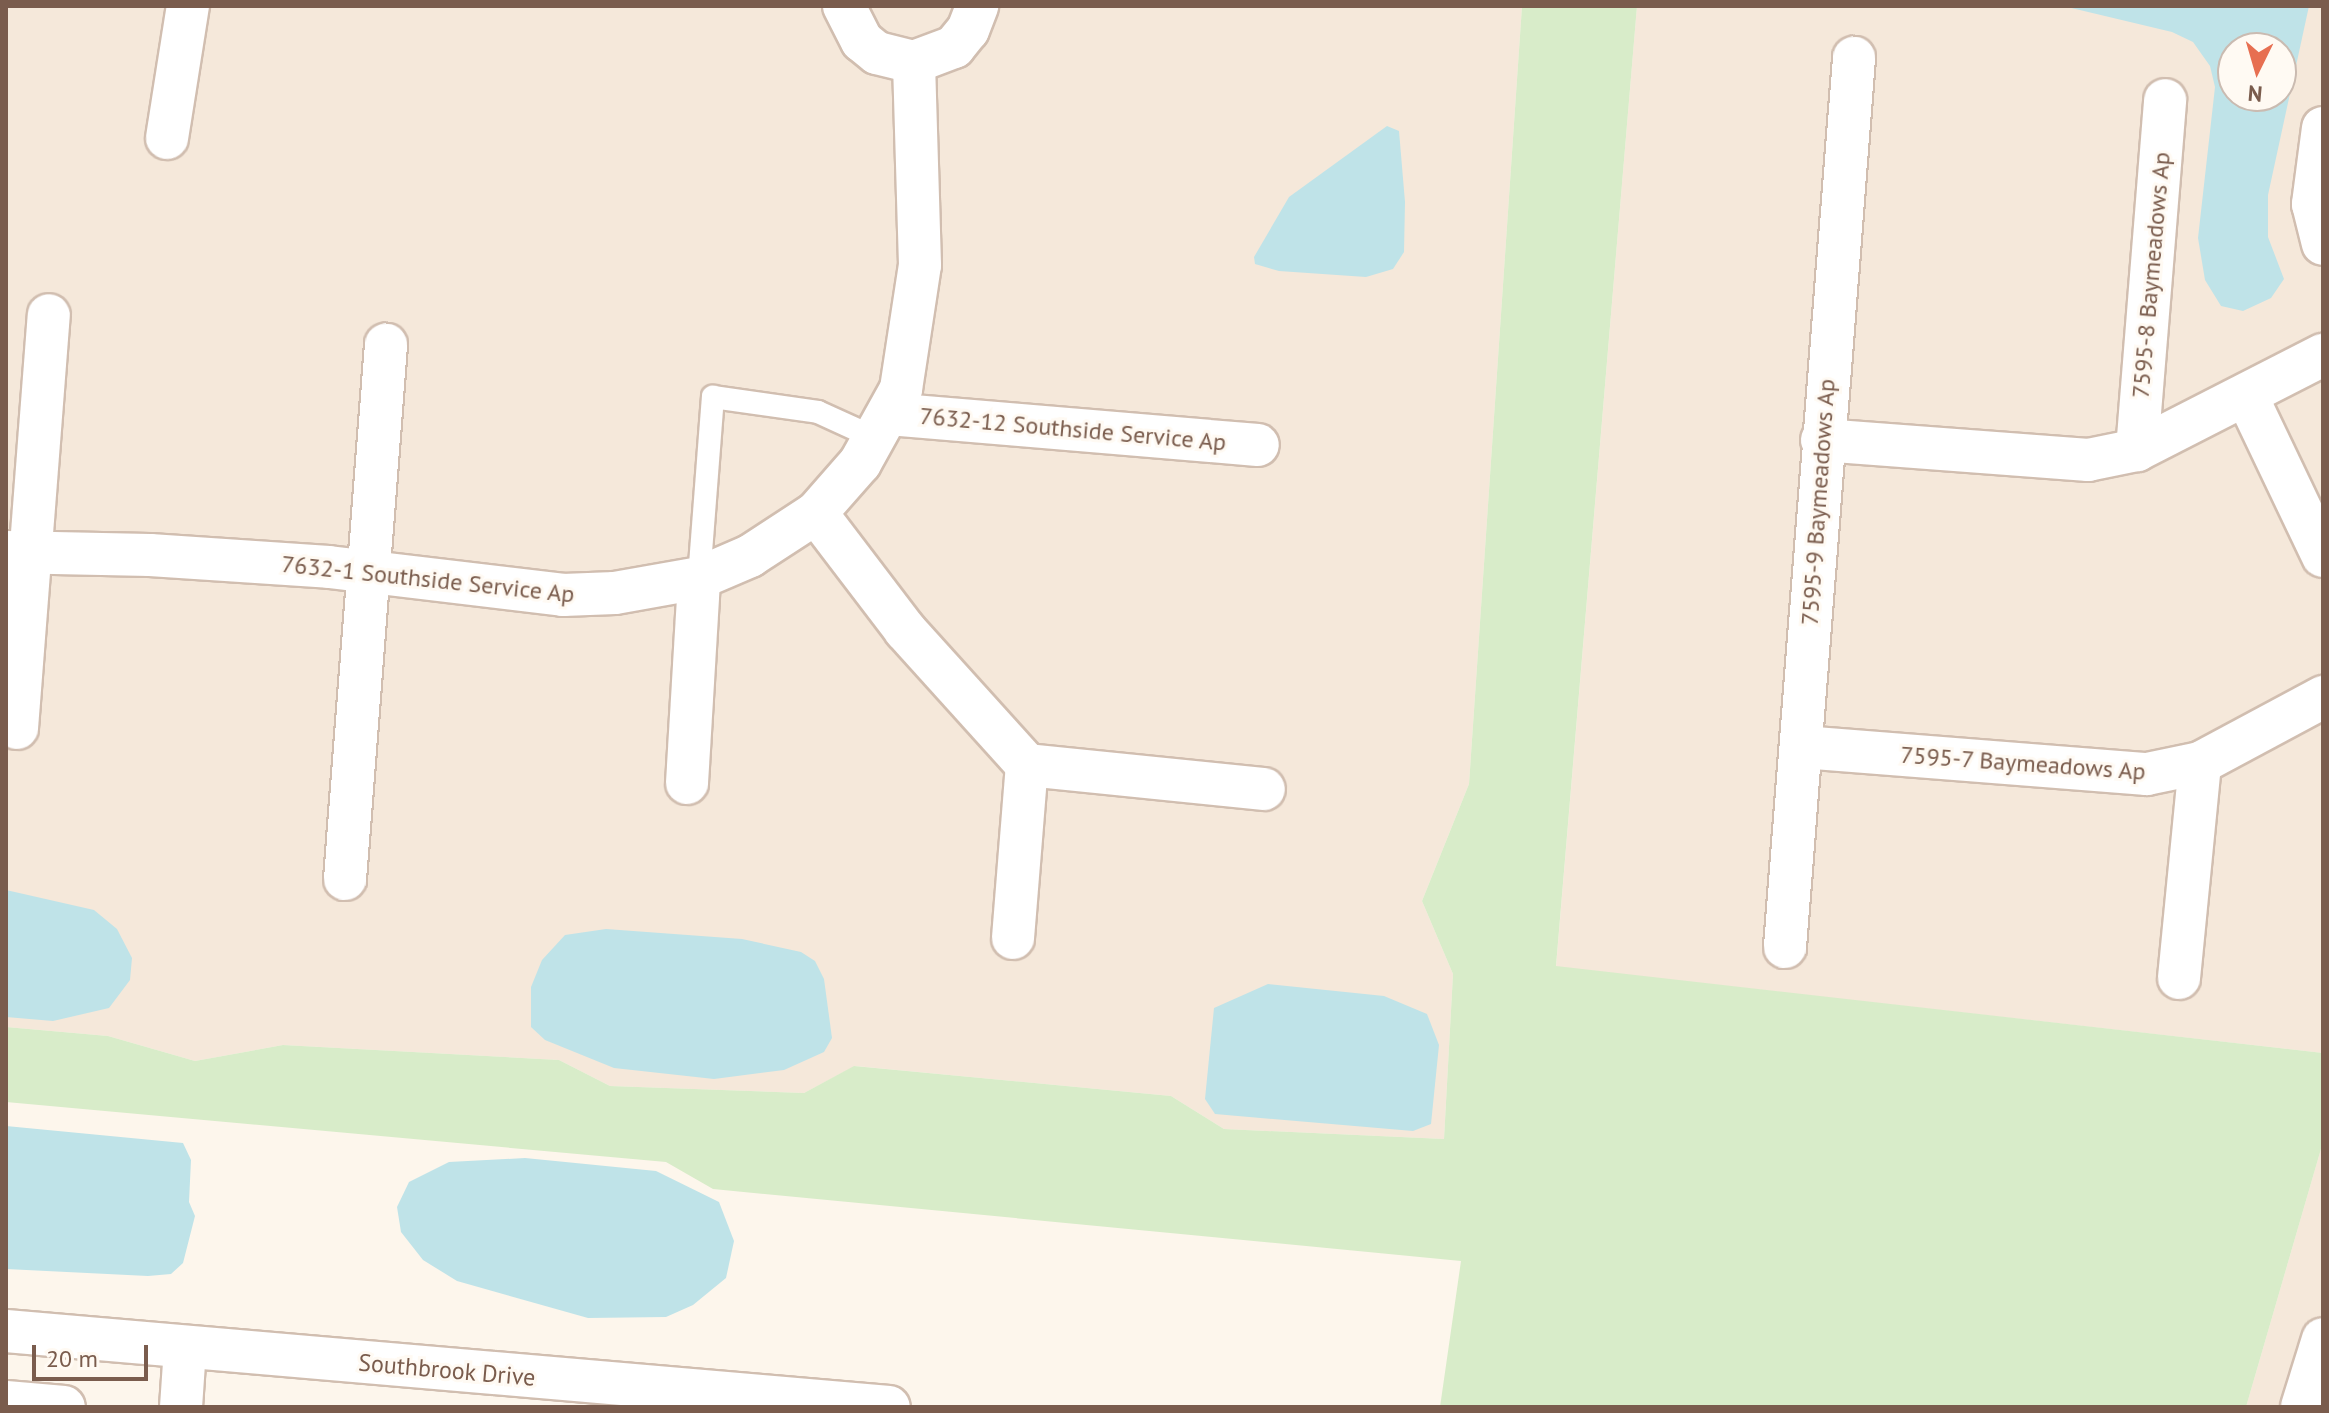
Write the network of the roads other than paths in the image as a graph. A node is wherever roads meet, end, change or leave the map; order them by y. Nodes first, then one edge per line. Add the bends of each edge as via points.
1 (188, 6) edge
2 (844, 6) edge
3 (977, 6) edge
4 (1854, 58) dead end
5 (914, 62) junction
6 (2165, 100) dead end
7 (2323, 128) edge
8 (167, 138) dead end
9 (2323, 244) edge
10 (49, 315) dead end
11 (386, 345) dead end
12 (2323, 355) edge
13 (2247, 397) junction
14 (882, 426) junction
15 (1822, 440) junction
16 (1258, 445) dead end
17 (2137, 450) junction
18 (816, 513) junction
19 (18, 552) edge
20 (2323, 556) edge
21 (368, 573) junction
22 (699, 578) junction
23 (2323, 697) edge
24 (17, 728) dead end
25 (1802, 747) junction
26 (2200, 763) junction
27 (1027, 765) junction
28 (687, 783) dead end
29 (1264, 789) dead end
30 (345, 879) dead end
31 (1013, 938) dead end
32 (1785, 947) dead end
33 (2179, 978) dead end
34 (6, 1331) edge
35 (2323, 1339) edge
36 (185, 1348) junction
37 (6, 1402) edge
38 (64, 1407) edge
39 (181, 1407) edge
40 (889, 1407) edge
41 (2302, 1407) edge

1 - 8 street
2 - 5 street via 862,41 877,53
3 - 5 street via 954,47
4 - 15 street, 7595-9 Baymeadows Ap
5 - 14 street, 7632-1 Southside Service Ap via 920,191 911,352
6 - 17 street, 7595-8 Baymeadows Ap
7 - 9 street via 2313,204
10 - 19 street
11 - 21 street
12 - 13 street
13 - 17 street
13 - 20 street
14 - 16 street, 7632-12 Southside Service Ap
14 - 18 street, 7632-1 Southside Service Ap
14 - 22 lane via 713,397
15 - 17 street via 2088,460
15 - 25 street, 7595-9 Baymeadows Ap
18 - 22 street, 7632-1 Southside Service Ap via 750,556
18 - 27 street via 905,630
19 - 21 street, 7632-1 Southside Service Ap via 150,555
19 - 24 street
21 - 22 street, 7632-1 Southside Service Ap via 563,595 615,593
21 - 30 street
22 - 28 street
23 - 26 street, 7595-7 Baymeadows Ap
25 - 26 street, 7595-7 Baymeadows Ap via 2147,774
25 - 32 street, 7595-9 Baymeadows Ap
26 - 33 street
27 - 29 street
27 - 31 street
34 - 36 street, Southbrook Drive
35 - 41 street
36 - 39 street
36 - 40 street, Southbrook Drive
37 - 38 street

